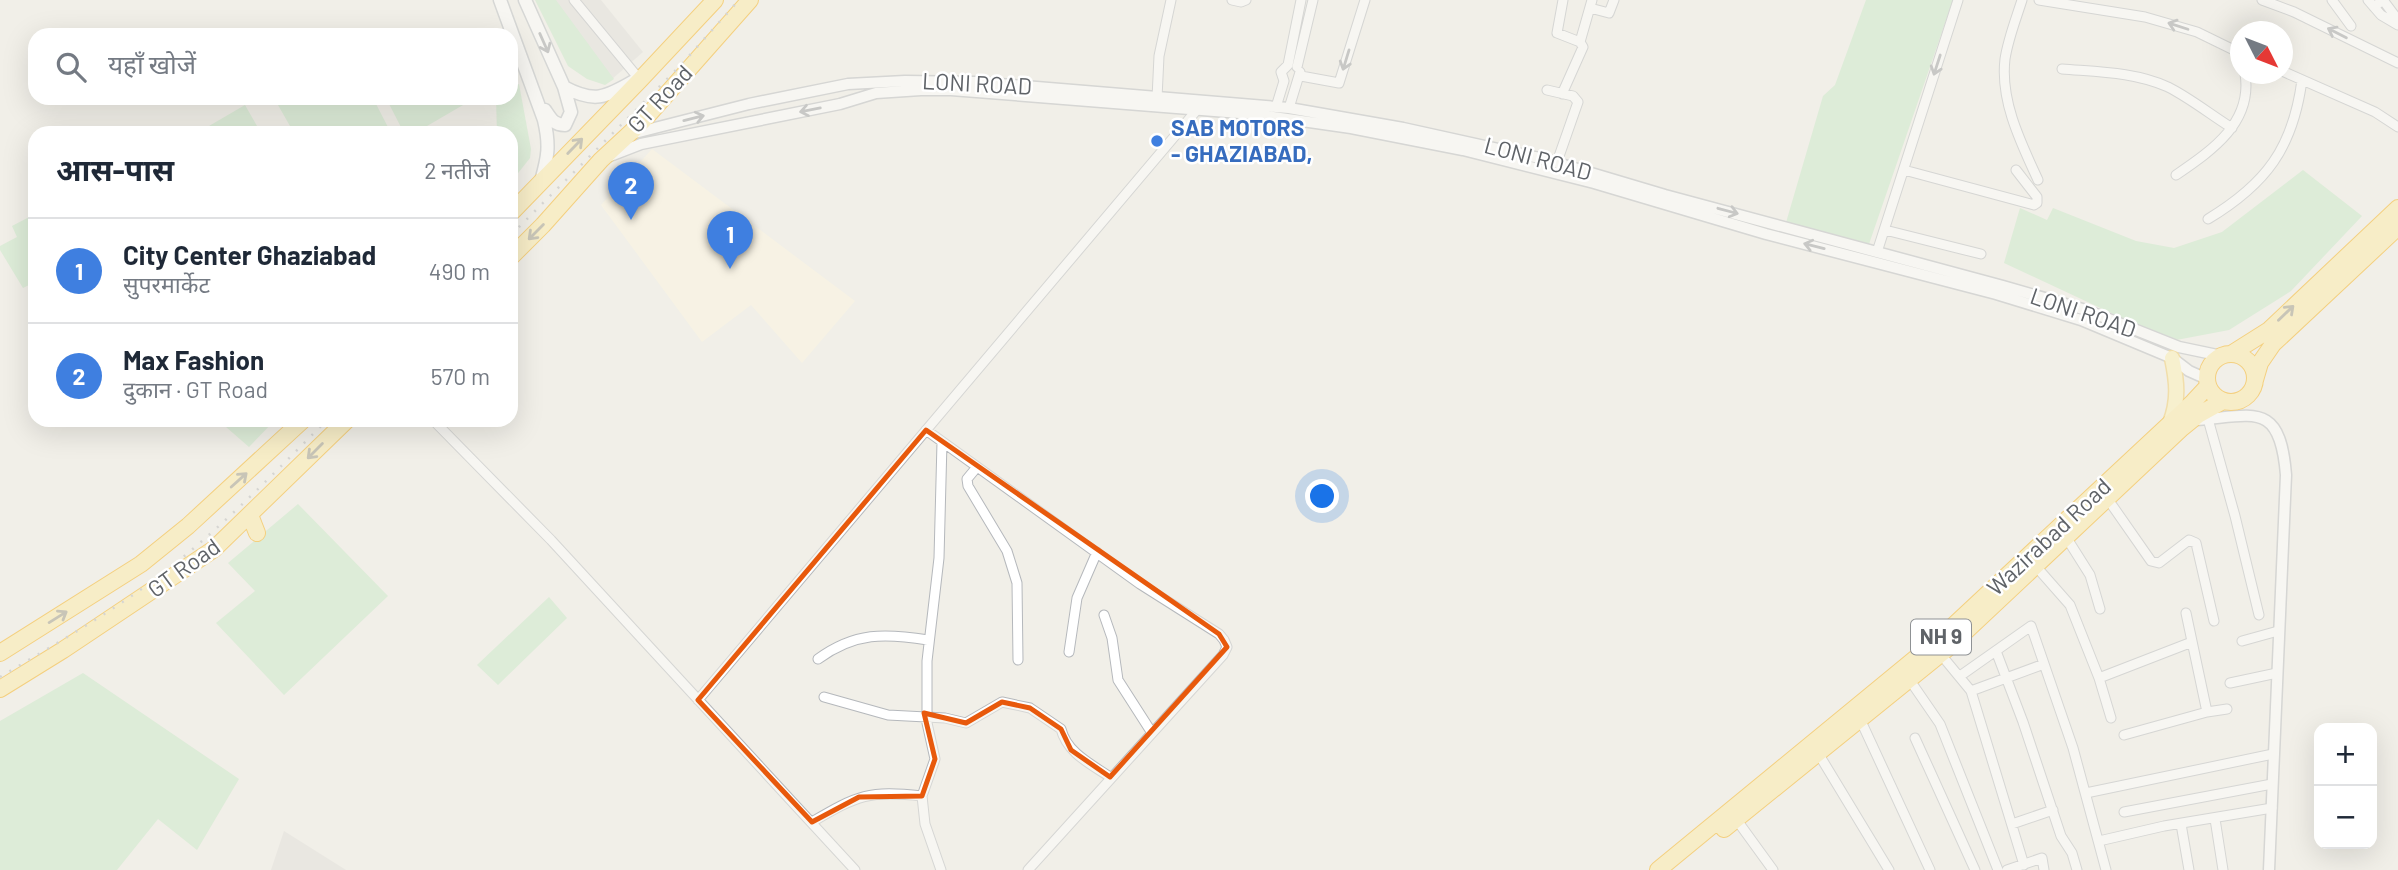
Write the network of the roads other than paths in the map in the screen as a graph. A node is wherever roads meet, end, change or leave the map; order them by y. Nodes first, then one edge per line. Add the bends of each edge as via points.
1 (500, 0) edge
2 (525, 0) edge
3 (574, 0) edge
4 (715, 0) edge
5 (750, 0) edge
6 (1171, 0) edge
7 (1232, 0) edge
8 (1246, 0) edge
9 (1301, 0) edge
10 (1313, 0) edge
11 (1365, 0) edge
12 (1563, 0) edge
13 (1614, 0) edge
14 (1958, 0) edge
15 (2022, 0) edge
16 (2039, 0) edge
17 (2262, 0) edge
18 (2332, 0) edge
19 (1591, 4) edge
20 (2371, 4) edge
21 (533, 18) junction
22 (2398, 20) edge
23 (2398, 25) edge
24 (510, 26) joint
25 (2351, 26) dead end
26 (1580, 42) junction
27 (518, 48) edge
28 (2230, 48) edge
29 (2398, 63) edge
30 (2062, 69) dead end
31 (1295, 73) junction
32 (2293, 76) edge
33 (639, 79) junction
34 (2302, 80) junction
35 (1284, 81) junction
36 (2245, 84) edge
37 (531, 85) junction
38 (564, 86) junction
39 (876, 87) junction
40 (1548, 90) dead end
41 (1032, 92) junction
42 (1562, 93) junction
43 (1157, 98) junction
44 (1201, 105) junction
45 (1276, 107) junction
46 (1289, 108) junction
47 (2398, 127) edge
48 (2232, 128) junction
49 (628, 134) junction
50 (601, 160) junction
51 (1556, 162) junction
52 (1904, 170) junction
53 (2016, 170) dead end
54 (2176, 175) dead end
55 (2038, 180) dead end
56 (541, 182) junction
57 (518, 206) edge
58 (2398, 208) edge
59 (2208, 219) dead end
60 (2398, 227) edge
61 (1885, 230) junction
62 (518, 250) edge
63 (1877, 253) junction
64 (1981, 254) dead end
65 (2011, 294) junction
66 (2170, 353) junction
67 (2226, 355) junction
68 (2255, 380) junction
69 (2208, 382) junction
70 (2223, 401) junction
71 (2200, 420) junction
72 (2170, 424) junction
73 (295, 427) edge
74 (340, 427) edge
75 (440, 427) edge
76 (926, 429) junction
77 (942, 442) junction
78 (977, 467) junction
79 (2107, 498) junction
80 (250, 515) junction
81 (257, 533) dead end
82 (2066, 537) junction
83 (1097, 552) junction
84 (2032, 561) junction
85 (2100, 609) dead end
86 (2186, 613) dead end
87 (1104, 615) dead end
88 (2259, 615) dead end
89 (2214, 621) dead end
90 (2278, 631) junction
91 (928, 640) junction
92 (2242, 641) dead end
93 (2192, 642) junction
94 (1936, 649) junction
95 (1996, 651) junction
96 (1069, 652) dead end
97 (0, 653) edge
98 (818, 659) dead end
99 (1018, 660) dead end
100 (2044, 664) junction
101 (2277, 673) junction
102 (1961, 676) junction
103 (2007, 678) junction
104 (2099, 678) junction
105 (1909, 679) junction
106 (2230, 683) dead end
107 (0, 689) edge
108 (1971, 691) junction
109 (824, 697) dead end
110 (698, 700) junction
111 (2227, 709) dead end
112 (2207, 712) junction
113 (926, 718) junction
114 (2111, 718) dead end
115 (1860, 719) junction
116 (1152, 733) junction
117 (2124, 735) dead end
118 (1915, 738) dead end
119 (1818, 753) junction
120 (2273, 754) junction
121 (1110, 778) junction
122 (2272, 783) junction
123 (2086, 793) junction
124 (922, 796) junction
125 (2272, 808) junction
126 (2053, 810) junction
127 (2123, 812) dead end
128 (1736, 819) junction
129 (2215, 819) junction
130 (812, 822) junction
131 (2012, 824) junction
132 (2181, 824) junction
133 (2099, 841) junction
134 (2024, 865) junction
135 (855, 870) edge
136 (941, 870) edge
137 (1028, 870) edge
138 (1658, 870) edge
139 (1672, 870) edge
140 (1773, 870) edge
141 (1889, 870) edge
142 (1930, 870) edge
143 (1975, 870) edge
144 (1998, 870) edge
145 (2011, 870) edge
146 (2044, 870) edge
147 (2077, 870) edge
148 (2106, 870) edge
149 (2189, 870) edge
150 (2223, 870) edge
151 (2269, 870) edge

1 - 24 main road
2 - 21 main road
3 - 33 street
4 - 33 highway, GT Road
5 - 49 highway, GT Road
6 - 43 street via 1159,55
7 - 8 street
9 - 31 street
10 - 31 street
11 -> 31 street via 1339,83
12 - 26 street via 1557,33
13 - 19 street via 1609,13
14 -> 52 street
15 - 55 street via 2005,58 2005,76 2012,116
28 -> 16 street via 2154,19
29 -> 17 street
18 - 25 street
19 - 26 street
20 - 22 street via 2383,0
20 - 23 street
21 - 24 main road
21 -> 38 main road
26 - 42 street via 1583,50
27 - 37 main road
30 - 48 street via 2149,80
31 - 35 street via 1289,84
31 - 35 street via 1282,72
31 - 46 street
32 - 34 street
33 - 38 main road via 588,98
56 -> 33 highway, GT Road
34 - 47 street
34 - 59 street via 2298,110 2284,146 2252,187
35 - 45 street
36 - 48 street via 2244,103
37 - 38 main road via 558,125 565,125 571,112
37 - 56 main road via 549,140
39 - 41 street, LONI ROAD
49 -> 39 street via 848,84
39 -> 50 street via 840,104 641,144
40 - 42 street
41 - 43 street, LONI ROAD
41 - 44 street, LONI ROAD
42 - 51 street via 1578,102
43 - 44 street, LONI ROAD
44 - 45 street, LONI ROAD
65 -> 44 street, LONI ROAD via 1766,234 1463,150
44 - 76 street
45 - 46 street, LONI ROAD
46 - 51 street, LONI ROAD
48 - 54 street via 2212,150
49 - 50 highway, GT Road
50 -> 62 highway, GT Road
51 -> 63 street, LONI ROAD
52 - 53 street via 2034,205 2037,197
52 - 61 street
56 - 57 highway, GT Road
67 -> 58 highway via 2269,330
60 - 68 highway via 2273,344
61 - 63 street
61 - 64 street
63 - 65 street, LONI ROAD
65 - 66 street, LONI ROAD
65 - 66 street, LONI ROAD via 2086,310
66 - 67 street
66 - 69 street
66 - 72 main road via 2178,393
67 - 68 highway via 2249,362
67 - 69 highway via 2210,368
68 - 70 highway via 2245,398
69 - 70 highway via 2211,392
69 - 72 highway, Wazirabad Road / NH 9
70 - 71 highway, Wazirabad Road / NH 9
71 - 79 highway, Wazirabad Road / NH 9
71 - 88 street via 2235,516
71 - 90 street via 2254,415 2272,424 2280,439 2286,475
72 - 84 highway, Wazirabad Road / NH 9
97 -> 73 highway, GT Road via 141,565
74 -> 80 highway, GT Road
75 - 110 street
76 - 77 street
76 - 110 street
77 - 78 street
77 - 91 street via 939,558
78 - 83 street
78 - 99 street via 967,479 968,486 1007,551 1017,583
79 - 82 highway, Wazirabad Road / NH 9
79 - 89 street via 2151,561 2159,563 2189,540 2196,543
80 - 81 highway
80 - 107 highway, GT Road via 203,556
82 - 84 highway, Wazirabad Road / NH 9
82 - 85 street via 2090,575
83 - 96 street via 1077,598
83 - 116 street via 1219,634 1227,648
84 - 94 highway, Wazirabad Road / NH 9
84 - 104 street via 2070,606
86 - 93 street
87 - 116 street via 1118,680
90 - 92 street
90 - 101 street
91 - 98 street via 896,635 861,638
91 - 113 street
93 - 104 street
93 - 112 street
94 - 102 street
94 - 105 highway, Wazirabad Road / NH 9
94 - 138 highway, Wazirabad Road / NH 9
95 - 100 street via 2031,626
95 - 102 street
95 - 103 street
100 - 103 street
100 - 123 street
101 - 106 street
101 - 120 street
102 - 108 street
103 - 108 street
103 - 126 street
104 - 114 street
105 - 115 highway, Wazirabad Road / NH 9
105 - 144 street via 1940,724
108 - 131 street
109 - 113 street via 888,715
110 - 130 street
111 - 112 street
112 - 117 street
113 - 121 street via 966,723 1002,702 1030,708 1061,729 1071,750
113 - 124 street via 935,759
115 - 119 highway, Wazirabad Road / NH 9
115 - 142 street
116 - 121 street
118 - 143 street
119 - 128 highway, Wazirabad Road / NH 9
119 - 141 street
120 - 122 street
120 - 123 street
121 - 137 street
122 - 125 street
122 - 127 street
123 - 133 street
124 - 130 street via 868,795
124 - 136 street via 925,824
125 - 129 street
125 - 151 street
126 - 131 street
126 - 147 street
128 - 139 highway, Wazirabad Road / NH 9
128 - 140 street
129 - 132 street
129 - 150 street
130 - 135 street
131 - 134 street
132 - 133 street
132 - 149 street
133 - 148 street
134 - 145 street
134 - 146 street via 2042,858

